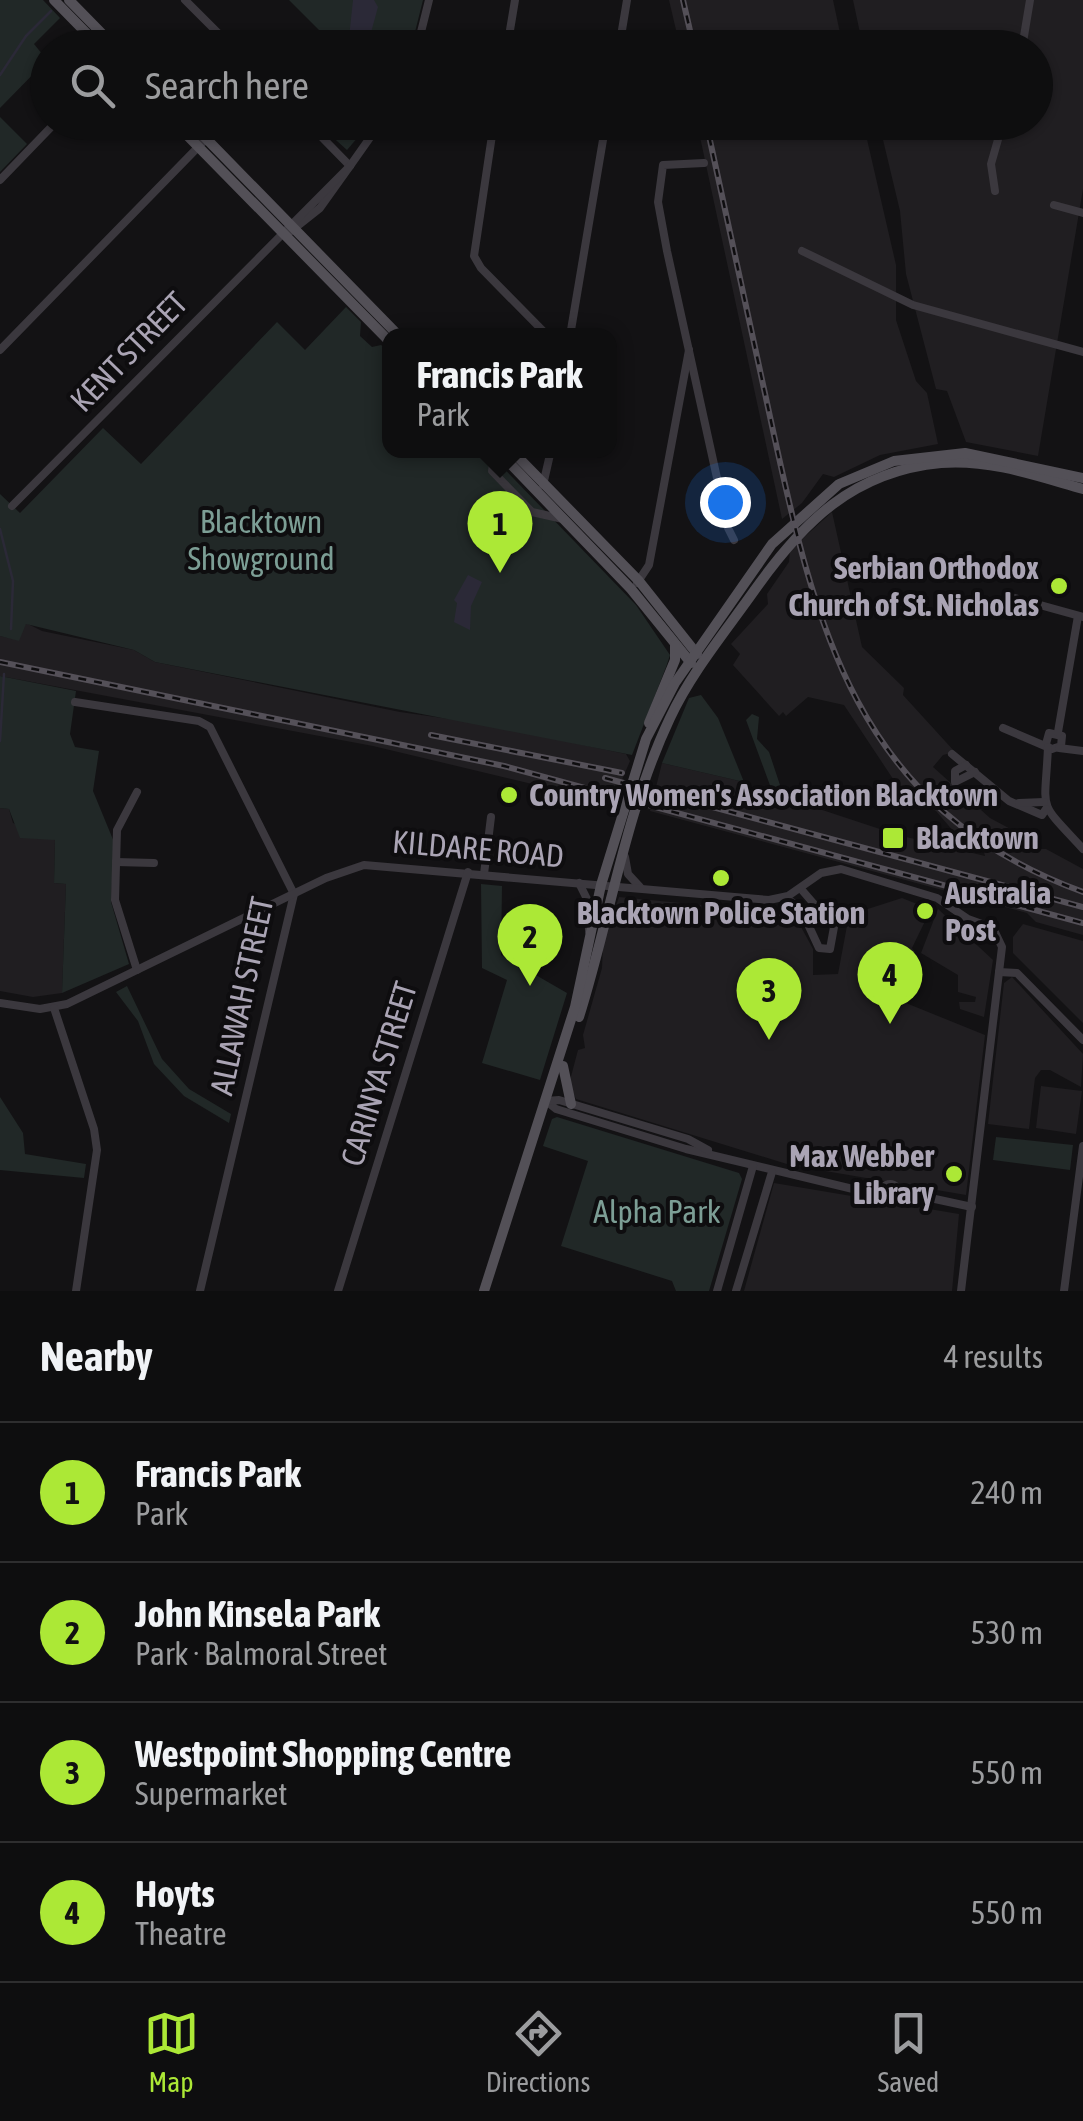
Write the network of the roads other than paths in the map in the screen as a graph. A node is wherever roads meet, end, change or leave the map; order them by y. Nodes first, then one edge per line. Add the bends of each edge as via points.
1 (54, 0) edge
2 (69, 0) edge
3 (185, 0) edge
4 (429, 0) edge
5 (515, 0) edge
6 (627, 0) edge
7 (1030, 0) edge
8 (83, 30) edge
9 (98, 30) edge
10 (216, 30) edge
11 (422, 30) edge
12 (510, 30) edge
13 (622, 30) edge
14 (1025, 30) edge
15 (39, 140) edge
16 (198, 140) edge
17 (200, 140) edge
18 (325, 140) edge
19 (369, 140) edge
20 (491, 140) edge
21 (603, 140) edge
22 (998, 140) edge
23 (202, 143) junction
24 (704, 163) dead end
25 (350, 166) junction
26 (0, 180) edge
27 (995, 191) dead end
28 (1054, 205) dead end
29 (1083, 212) edge
30 (290, 229) junction
31 (802, 250) dead end
32 (391, 328) edge
33 (541, 328) edge
34 (571, 328) edge
35 (382, 333) edge
36 (0, 350) edge
37 (688, 350) junction
38 (1083, 352) edge
39 (700, 403) junction
40 (676, 406) junction
41 (494, 458) edge
42 (505, 458) edge
43 (517, 458) edge
44 (549, 458) edge
45 (1083, 478) edge
46 (540, 488) junction
47 (1083, 489) edge
48 (12, 506) dead end
49 (563, 519) junction
50 (734, 540) dead end
51 (635, 585) junction
52 (1011, 597) dead end
53 (662, 610) junction
54 (1080, 617) edge
55 (709, 632) junction
56 (675, 644) junction
57 (693, 656) junction
58 (701, 667) junction
59 (75, 702) dead end
60 (1003, 728) dead end
61 (646, 739) junction
62 (1054, 742) junction
63 (1083, 750) edge
64 (952, 754) dead end
65 (966, 765) junction
66 (975, 772) junction
67 (137, 792) dead end
68 (1045, 806) junction
69 (491, 816) dead end
70 (625, 847) junction
71 (1083, 849) edge
72 (116, 862) junction
73 (154, 864) dead end
74 (468, 872) junction
75 (484, 874) junction
76 (579, 883) junction
77 (600, 885) junction
78 (614, 886) junction
79 (642, 888) junction
80 (801, 888) junction
81 (294, 894) junction
82 (784, 898) junction
83 (589, 931) junction
84 (137, 970) junction
85 (998, 972) junction
86 (0, 1003) edge
87 (54, 1008) junction
88 (1083, 1040) edge
89 (563, 1066) junction
90 (546, 1101) junction
91 (571, 1104) junction
92 (1082, 1152) edge
93 (717, 1155) junction
94 (753, 1166) junction
95 (772, 1172) junction
96 (898, 1191) junction
97 (882, 1192) junction
98 (922, 1198) junction
99 (894, 1200) junction
100 (972, 1207) junction
101 (485, 1289) edge
102 (76, 1291) edge
103 (200, 1291) edge
104 (338, 1291) edge
105 (717, 1291) edge
106 (736, 1291) edge
107 (961, 1291) edge
108 (1064, 1291) edge

1 - 8 main road
2 - 9 main road
3 - 10 street
4 - 11 street
5 - 12 street
6 - 13 street
7 - 14 street
15 - 26 street
16 - 23 main road
17 - 23 main road
18 - 25 street
19 - 25 street, KENT STREET
20 - 33 street via 474,256
21 - 34 street
22 - 27 street via 991,164
23 - 30 main road
23 - 36 street
24 - 37 street via 665,163 658,202
25 - 30 street, KENT STREET
28 - 29 street
30 - 32 main road
30 - 35 main road
30 - 48 street, KENT STREET
31 - 38 street via 912,305
37 - 39 street
37 - 40 street
39 - 40 street via 687,399
39 - 50 street
40 - 51 street via 649,564
41 - 49 street via 492,471 532,512
42 - 46 main road
43 - 46 main road
44 - 46 street
45 - 55 main road via 965,454 918,456 873,468 839,484 782,533
46 - 49 main road
46 - 51 main road
47 - 58 main road via 967,463 905,469 862,484 819,511 788,543
49 - 51 main road
51 - 53 main road
51 - 56 main road
52 - 54 street
53 - 55 main road via 693,634
53 - 57 main road
54 - 62 street
55 - 57 main road
56 - 57 main road
56 - 61 main road
57 - 58 main road
57 - 61 main road
58 - 70 main road via 669,720
59 - 81 street, ALLAWAH STREET via 210,726
60 - 62 street
61 - 77 main road
62 - 63 street
62 - 68 street
64 - 65 street
65 - 66 street
65 - 66 street via 955,771 955,782
66 - 68 street via 1010,801
67 - 72 street via 116,830
68 - 71 street
69 - 75 street
70 - 78 main road
70 - 79 street via 628,874
72 - 73 street
72 - 84 street via 115,904
74 - 75 street, KILDARE ROAD
74 - 81 street, KILDARE ROAD via 364,865
74 - 104 street, CARINYA STREET
75 - 76 street, KILDARE ROAD
76 - 77 street, KILDARE ROAD
76 - 83 street via 588,901
77 - 78 street, KILDARE ROAD
77 - 83 main road
78 - 79 street, KILDARE ROAD
78 - 89 main road
79 - 82 street, KILDARE ROAD
80 - 82 street
80 - 82 street via 834,927 830,949 820,948 800,907
80 - 85 street via 820,873 842,869 944,900 996,930 1002,947
81 - 84 street, KILDARE ROAD
81 - 103 street, ALLAWAH STREET
83 - 90 main road
84 - 87 street, KILDARE ROAD
85 - 88 street via 1017,972
85 - 100 street
86 - 87 street, KILDARE ROAD
87 - 102 street via 97,1150
89 - 90 main road
89 - 91 main road
90 - 91 street
90 - 93 street
90 - 101 main road
91 - 93 street via 688,1139
92 - 108 street
93 - 94 street
94 - 95 street
94 - 105 street
95 - 97 street
95 - 106 street
96 - 97 street via 892,1184
96 - 98 street
96 - 99 street
97 - 99 street
98 - 99 street
98 - 100 street
100 - 107 street

